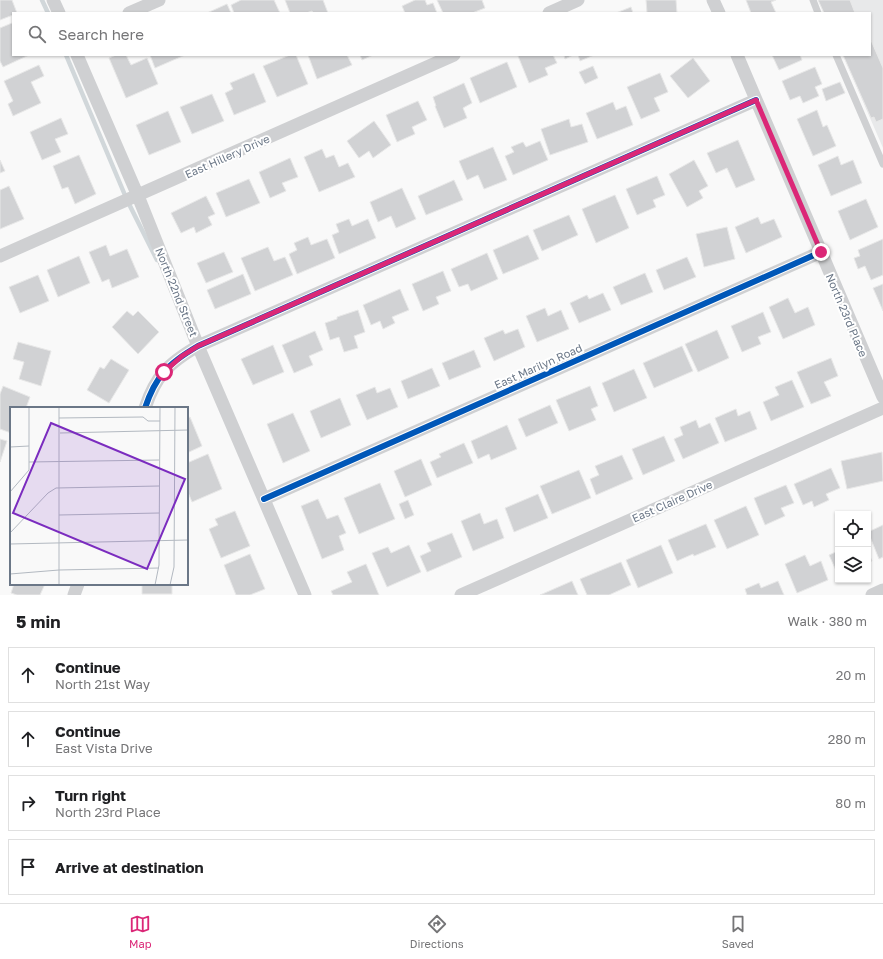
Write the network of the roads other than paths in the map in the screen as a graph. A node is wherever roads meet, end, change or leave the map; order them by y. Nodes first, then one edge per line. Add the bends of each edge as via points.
1 (53, 0) edge
2 (159, 0) edge
3 (578, 0) edge
4 (713, 0) edge
5 (813, 0) edge
6 (59, 12) edge
7 (131, 12) edge
8 (551, 12) edge
9 (719, 12) edge
10 (818, 12) edge
11 (77, 56) edge
12 (452, 56) edge
13 (737, 56) edge
14 (836, 56) edge
15 (756, 100) junction
16 (883, 164) edge
17 (138, 196) junction
18 (821, 252) junction
19 (0, 256) edge
20 (198, 346) junction
21 (883, 397) edge
22 (145, 407) edge
23 (883, 408) edge
24 (264, 498) junction
25 (78, 585) edge
26 (883, 590) edge
27 (74, 595) edge
28 (305, 595) edge
29 (461, 595) edge
30 (872, 595) edge

1 - 6 street
2 - 7 street
3 - 8 street
4 - 9 street
5 - 10 lane
11 - 17 street, North 22nd Street
12 - 17 street, East Hillery Drive
13 - 15 street, North 23rd Place
14 - 16 lane
15 - 18 street, North 23rd Place
15 - 20 street
17 - 19 street, East Hillery Drive
17 - 20 street, North 22nd Street
18 - 21 street, North 23rd Place
18 - 24 street, East Marilyn Road
20 - 22 street via 164,372 150,394
20 - 24 street, North 22nd Street
23 - 29 street, East Claire Drive
24 - 28 street, North 22nd Street
25 - 27 street
26 - 30 street

